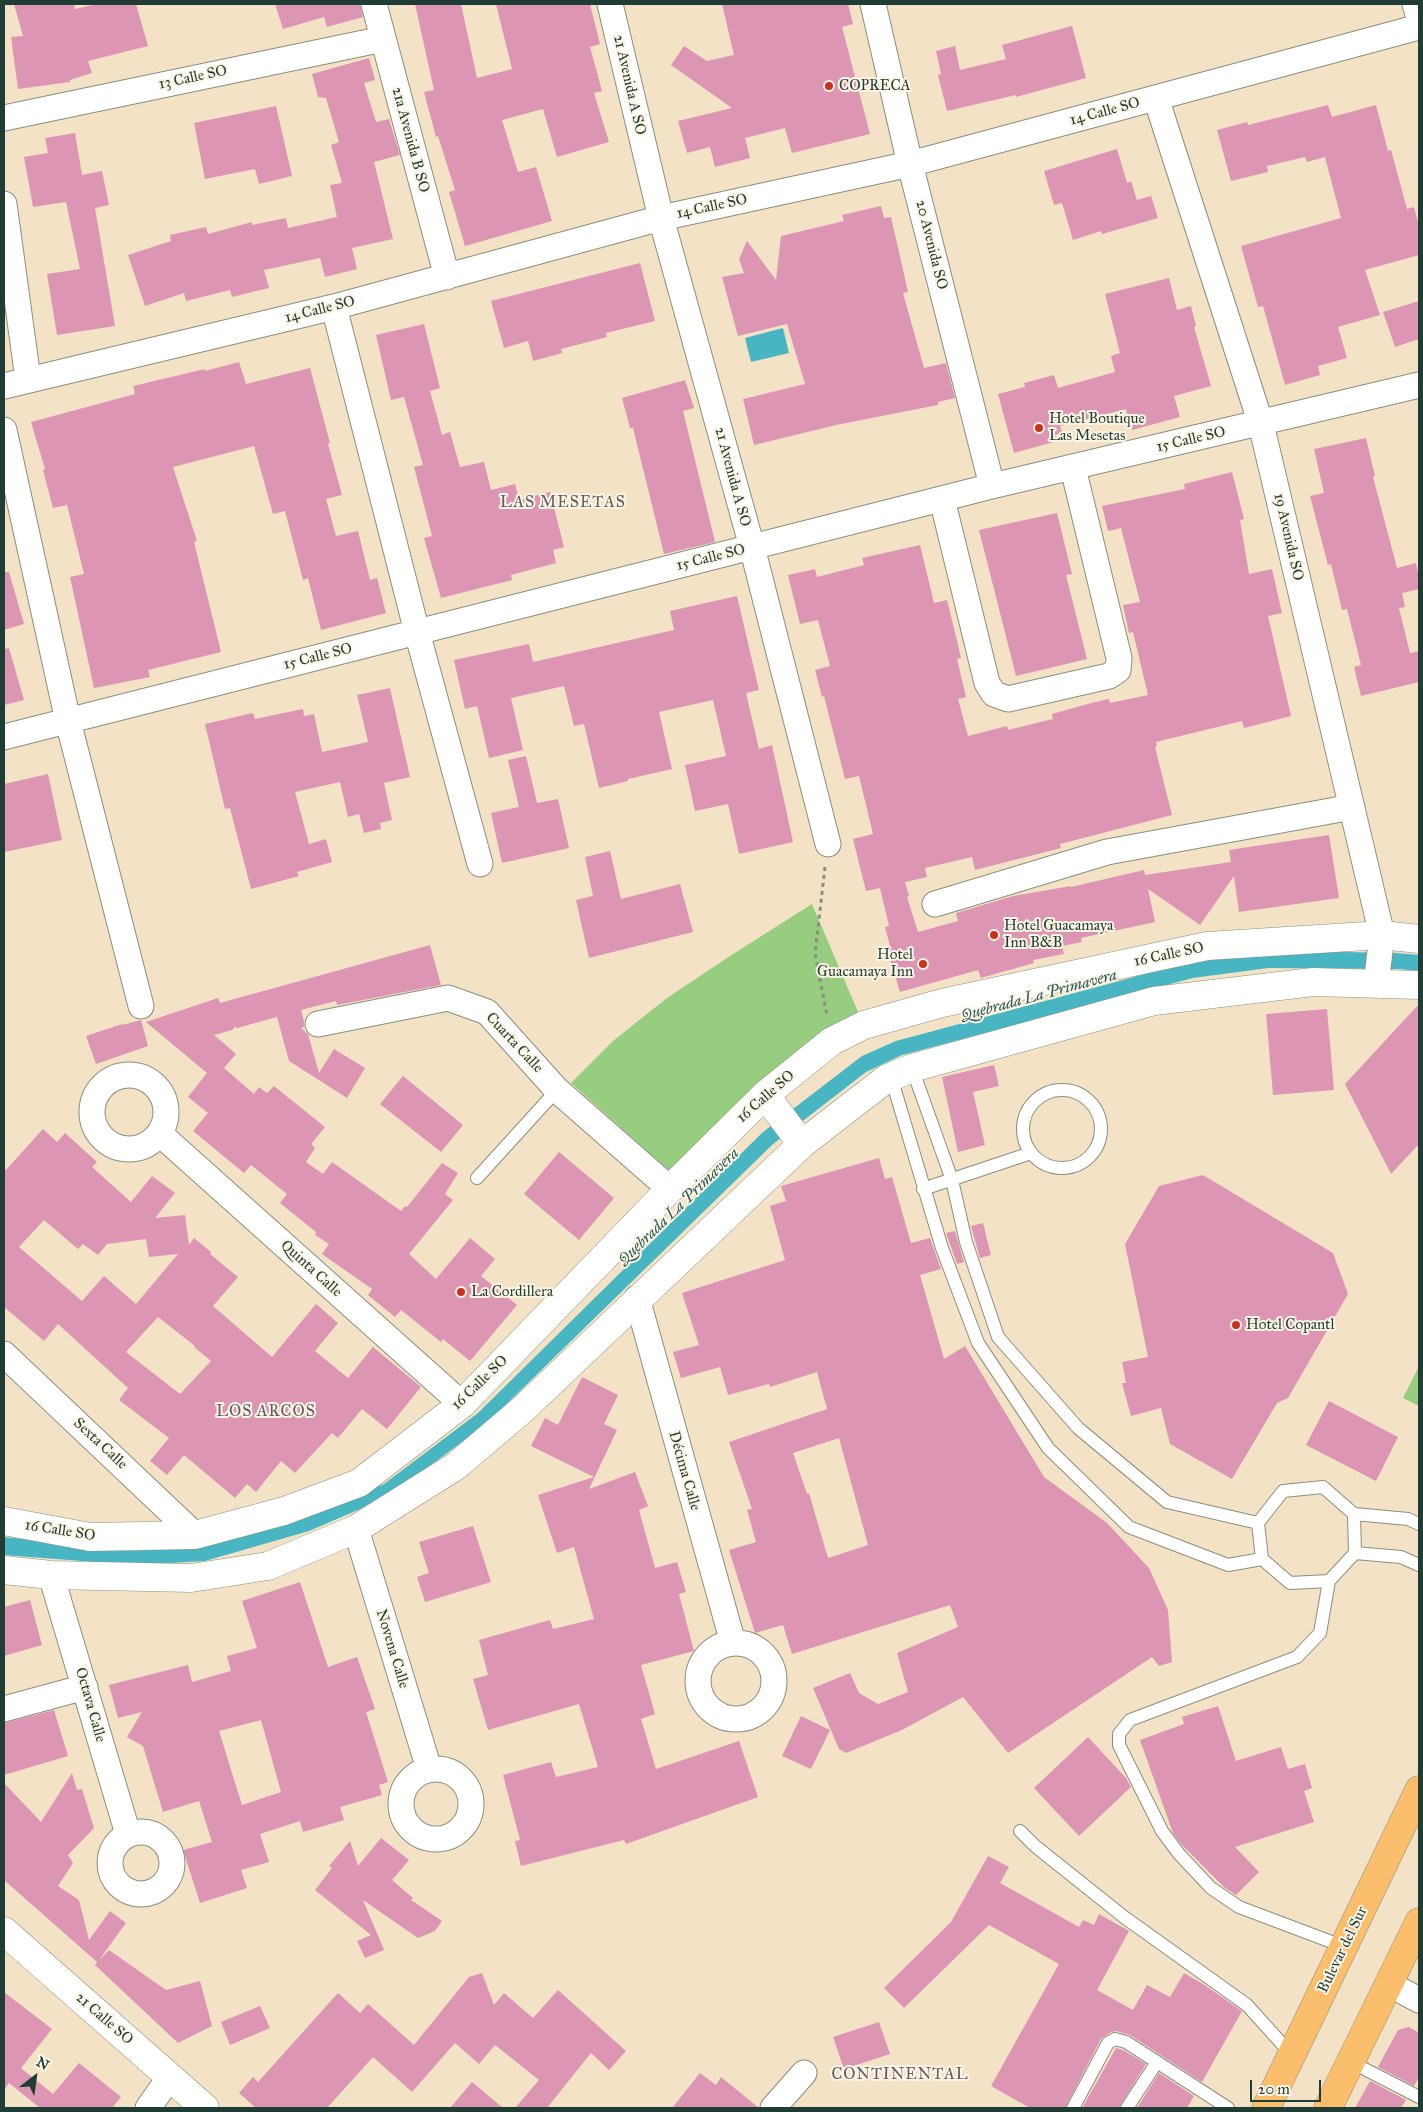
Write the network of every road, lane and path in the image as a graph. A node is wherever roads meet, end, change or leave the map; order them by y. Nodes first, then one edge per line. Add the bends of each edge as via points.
1 (374, 4) edge
2 (610, 4) edge
3 (873, 4) edge
4 (1416, 4) edge
5 (1419, 18) edge
6 (1419, 27) edge
7 (383, 39) junction
8 (1156, 98) junction
9 (4, 118) edge
10 (910, 164) junction
11 (4, 204) edge
12 (661, 218) junction
13 (447, 277) junction
14 (334, 307) junction
15 (28, 379) junction
16 (1419, 385) edge
17 (4, 386) edge
18 (1261, 424) junction
19 (4, 430) edge
20 (1074, 468) junction
21 (992, 486) junction
22 (942, 499) junction
23 (752, 547) junction
24 (417, 632) junction
25 (68, 721) junction
26 (4, 737) edge
27 (1352, 807) junction
28 (828, 844) joint
29 (480, 864) dead end
30 (935, 904) dead end
31 (1382, 937) junction
32 (1419, 939) edge
33 (1376, 982) junction
34 (1419, 985) edge
35 (141, 1006) dead end
36 (318, 1024) dead end
37 (832, 1041) junction
38 (902, 1072) junction
39 (557, 1090) junction
40 (768, 1100) junction
41 (160, 1134) dead end
42 (798, 1140) junction
43 (1031, 1153) junction
44 (477, 1178) dead end
45 (952, 1180) junction
46 (670, 1189) junction
47 (923, 1189) junction
48 (637, 1298) junction
49 (998, 1337) junction
50 (978, 1343) junction
51 (4, 1354) edge
52 (462, 1404) junction
53 (1354, 1514) junction
54 (4, 1521) edge
55 (1258, 1523) junction
56 (1419, 1524) edge
57 (356, 1529) junction
58 (195, 1535) junction
59 (1355, 1553) junction
60 (1262, 1559) junction
61 (1419, 1565) edge
62 (4, 1570) edge
63 (52, 1575) junction
64 (1329, 1581) junction
65 (733, 1642) dead end
66 (85, 1687) junction
67 (4, 1709) edge
68 (429, 1769) dead end
69 (1419, 1790) edge
70 (1020, 1831) dead end
71 (128, 1834) dead end
72 (1418, 1929) edge
73 (4, 1930) edge
74 (1344, 1947) junction
75 (1389, 1984) junction
76 (1419, 2000) edge
77 (1292, 2055) junction
78 (1157, 2062) junction
79 (1351, 2062) junction
80 (804, 2072) dead end
81 (170, 2078) junction
82 (1419, 2097) edge
83 (148, 2108) edge
84 (205, 2108) edge
85 (773, 2108) edge
86 (1072, 2108) edge
87 (1127, 2108) edge
88 (1228, 2108) edge
89 (1266, 2108) edge
90 (1328, 2108) edge

1 - 7 street, 21a Avenida B SO
2 - 12 street, 21 Avenida A SO
3 - 10 street, 20 Avenida SO
4 - 5 street
6 - 8 street, 14 Calle SO
7 - 9 street, 13 Calle SO
7 - 13 street, 21a Avenida B SO
8 - 10 street, 14 Calle SO
8 - 18 street, 19 Avenida SO
10 - 12 street, 14 Calle SO
10 - 21 street, 20 Avenida SO
11 - 15 street
12 - 13 street, 14 Calle SO
12 - 23 street, 21 Avenida A SO
13 - 14 street, 14 Calle SO
14 - 15 street, 14 Calle SO
14 - 24 street
15 - 17 street, 14 Calle SO
16 - 18 street, 15 Calle SO
18 - 20 street, 15 Calle SO
18 - 27 street, 19 Avenida SO
19 - 25 street
20 - 21 street, 15 Calle SO
20 - 22 street via 1119,658 1118,670 1109,676 1008,699 994,694 987,683
21 - 22 street, 15 Calle SO
22 - 23 street, 15 Calle SO
23 - 24 street, 15 Calle SO
23 - 28 street, 21 Avenida A SO
24 - 25 street, 15 Calle SO
24 - 29 street
25 - 26 street, 15 Calle SO
25 - 35 street
27 - 30 street via 1107,852
27 - 31 street, 19 Avenida SO
28 - 37 path via 815,954
31 - 32 street, 16 Calle SO
31 - 33 street, 19 Avenida SO
31 - 37 street, 16 Calle SO via 1208,946 942,1003 864,1025
33 - 34 street
33 - 38 street via 1313,982 1154,1001
36 - 39 street, Cuarta Calle via 448,998 487,1012
37 - 40 street, 16 Calle SO
38 - 42 street
38 - 45 lane
38 - 47 lane
39 - 44 lane
39 - 46 street, Cuarta Calle
40 - 42 street
40 - 46 street, 16 Calle SO
41 - 52 street, Quinta Calle
42 - 48 street
43 - 43 lane via 1040,1162 1063,1169 1086,1161 1100,1141 1099,1116 1093,1106 1073,1092 1055,1091 1038,1098 1029,1107 1022,1130
43 - 45 lane
45 - 47 lane
45 - 49 lane via 966,1242
46 - 52 street, 16 Calle SO
47 - 50 lane
48 - 57 street via 523,1409 456,1466
48 - 65 street, Décima Calle
49 - 50 lane
49 - 55 lane via 1078,1428 1167,1502
50 - 60 lane via 1048,1448 1129,1527 1228,1565
51 - 58 street, Sexta Calle
52 - 58 street, 16 Calle SO via 359,1483 284,1511
53 - 55 lane via 1323,1487 1283,1491
53 - 56 lane via 1408,1519
53 - 59 lane
54 - 58 street, 16 Calle SO via 90,1537
55 - 60 lane
57 - 63 street via 268,1566 191,1578
57 - 68 street, Novena Calle
59 - 61 lane via 1401,1557
59 - 64 lane
60 - 64 lane via 1290,1582
62 - 63 street
63 - 66 street, Octava Calle
64 - 74 lane via 1320,1633 1297,1657 1130,1720 1119,1734 1119,1745 1162,1831 1211,1888 1240,1906
66 - 67 street
66 - 71 street, Octava Calle
69 - 74 highway, Bulevar del Sur
70 - 77 lane via 1124,1917 1246,2005
72 - 75 highway
73 - 81 street, 21 Calle SO
74 - 77 highway, Bulevar del Sur
75 - 76 street
75 - 79 highway
77 - 89 highway, Bulevar del Sur
78 - 86 lane via 1126,2042 1115,2039 1108,2043
78 - 87 lane
78 - 88 lane
79 - 82 lane
79 - 90 highway
80 - 85 street
81 - 83 street
81 - 84 street, 21 Calle SO

